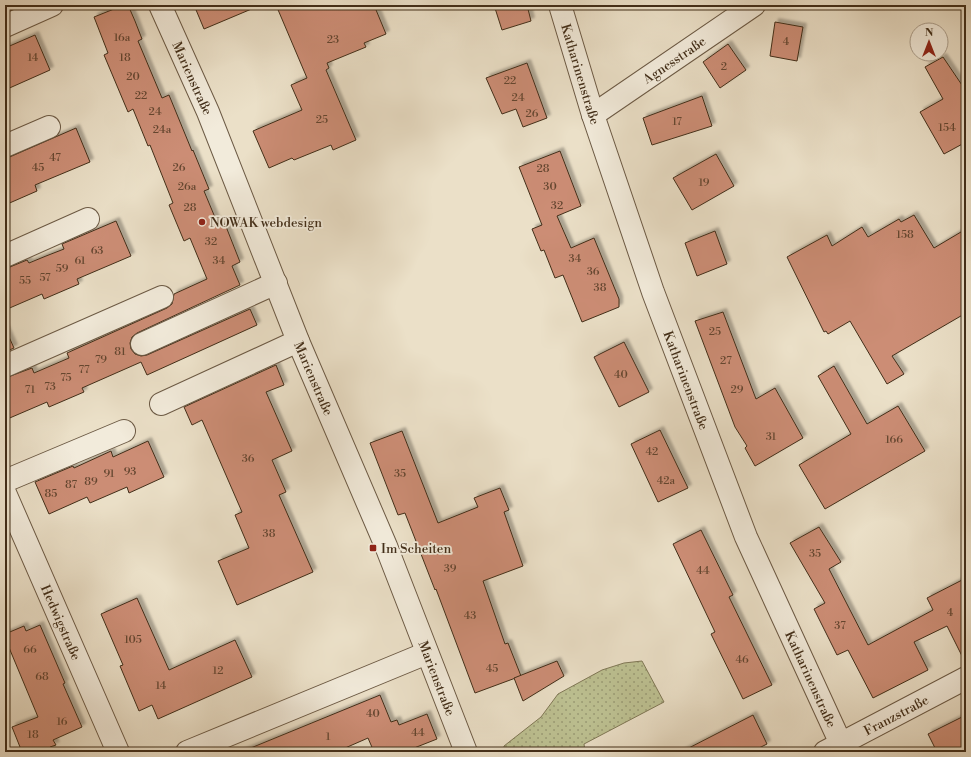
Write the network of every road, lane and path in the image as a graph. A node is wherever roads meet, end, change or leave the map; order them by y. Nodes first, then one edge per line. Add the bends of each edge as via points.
1 (52, 5) edge
2 (160, 5) edge
3 (560, 5) edge
4 (754, 5) edge
5 (5, 26) edge
6 (593, 115) junction
7 (49, 127) dead end
8 (5, 146) edge
9 (88, 219) dead end
10 (5, 256) edge
11 (276, 283) junction
12 (162, 297) dead end
13 (298, 341) junction
14 (142, 344) dead end
15 (5, 366) edge
16 (161, 404) dead end
17 (124, 431) dead end
18 (5, 481) edge
19 (5, 493) edge
20 (427, 653) junction
21 (966, 678) edge
22 (833, 748) edge
23 (118, 752) edge
24 (186, 752) edge
25 (466, 752) edge

1 - 5 street
2 - 11 street, Marienstraße via 208,112
3 - 6 street, Katharinenstraße
4 - 6 street, Agnesstraße
6 - 22 street, Katharinenstraße via 652,292 746,537
7 - 8 street
9 - 10 street
11 - 13 street, Marienstraße
11 - 14 street
12 - 15 street
13 - 16 street
13 - 20 street, Marienstraße via 386,546
17 - 18 street
19 - 23 street, Hedwigstraße
20 - 24 street
20 - 25 street, Marienstraße
21 - 22 street, Franzstraße

